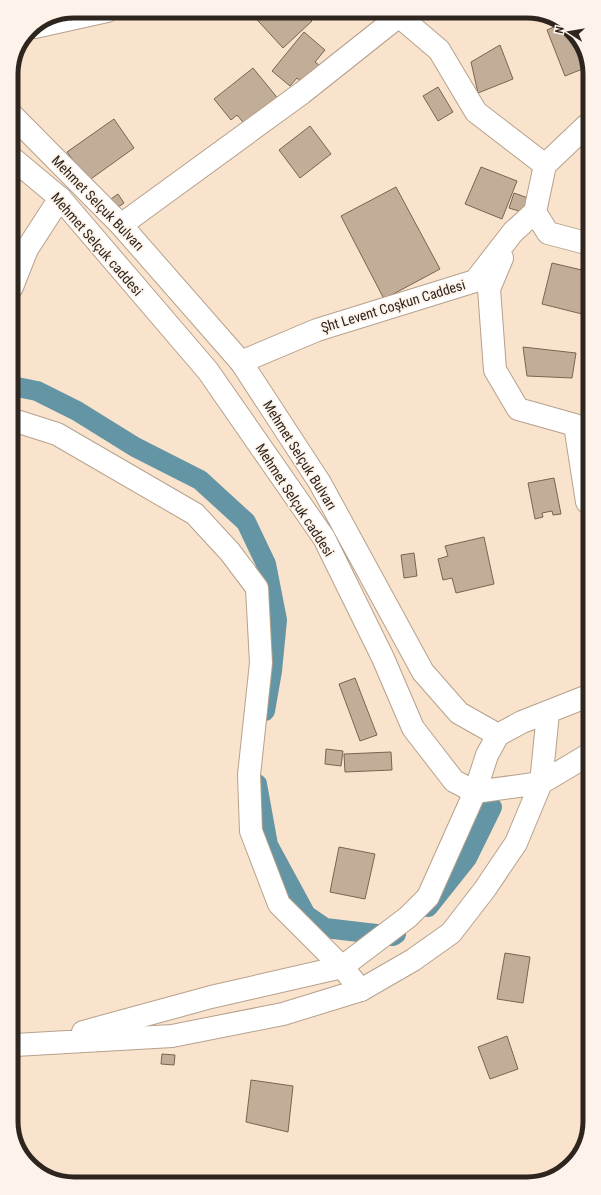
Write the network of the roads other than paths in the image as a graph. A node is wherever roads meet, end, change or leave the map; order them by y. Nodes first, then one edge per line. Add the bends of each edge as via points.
1 (76, 18) edge
2 (389, 18) edge
3 (401, 18) edge
4 (50, 24) edge
5 (18, 121) edge
6 (583, 129) edge
7 (18, 163) edge
8 (545, 165) junction
9 (60, 198) junction
10 (535, 212) junction
11 (121, 225) junction
12 (513, 232) junction
13 (583, 242) edge
14 (18, 271) edge
15 (241, 362) junction
16 (18, 422) edge
17 (581, 425) edge
18 (583, 451) edge
19 (583, 698) edge
20 (548, 713) junction
21 (498, 735) junction
22 (583, 758) edge
23 (541, 783) junction
24 (475, 792) junction
25 (342, 967) junction
26 (361, 990) junction
27 (42, 1043) junction
28 (18, 1045) edge

1 - 4 main road
2 - 11 main road via 302,93
3 - 8 main road via 439,50 476,112
5 - 11 main road, Mehmet Selçuk Bulvarı
6 - 8 main road
7 - 9 main road, Mehmet Selçuk caddesi
8 - 10 main road
9 - 14 main road via 27,248
9 - 24 main road, Mehmet Selçuk caddesi via 212,378 324,538 383,658 413,728 454,781
10 - 12 main road, Şht Levent Coşkun Caddesi
10 - 13 main road via 548,233
11 - 15 main road, Mehmet Selçuk Bulvarı
12 - 15 main road, Şht Levent Coşkun Caddesi via 475,281 317,330
12 - 17 main road via 489,289 495,370 518,409
15 - 21 main road, Mehmet Selçuk Bulvarı via 320,483 423,672 459,713
16 - 25 main road via 57,434 195,514 230,552 257,588 261,662 249,775 251,831 279,904
17 - 18 main road
19 - 20 main road
20 - 21 main road via 522,722
20 - 23 main road
21 - 24 main road via 487,755
22 - 23 main road
23 - 24 main road
23 - 26 main road via 516,843 451,933 413,960
24 - 25 main road via 428,897 408,917
25 - 26 main road
25 - 27 main road via 211,997
26 - 27 main road via 283,1014 172,1036
27 - 28 main road

